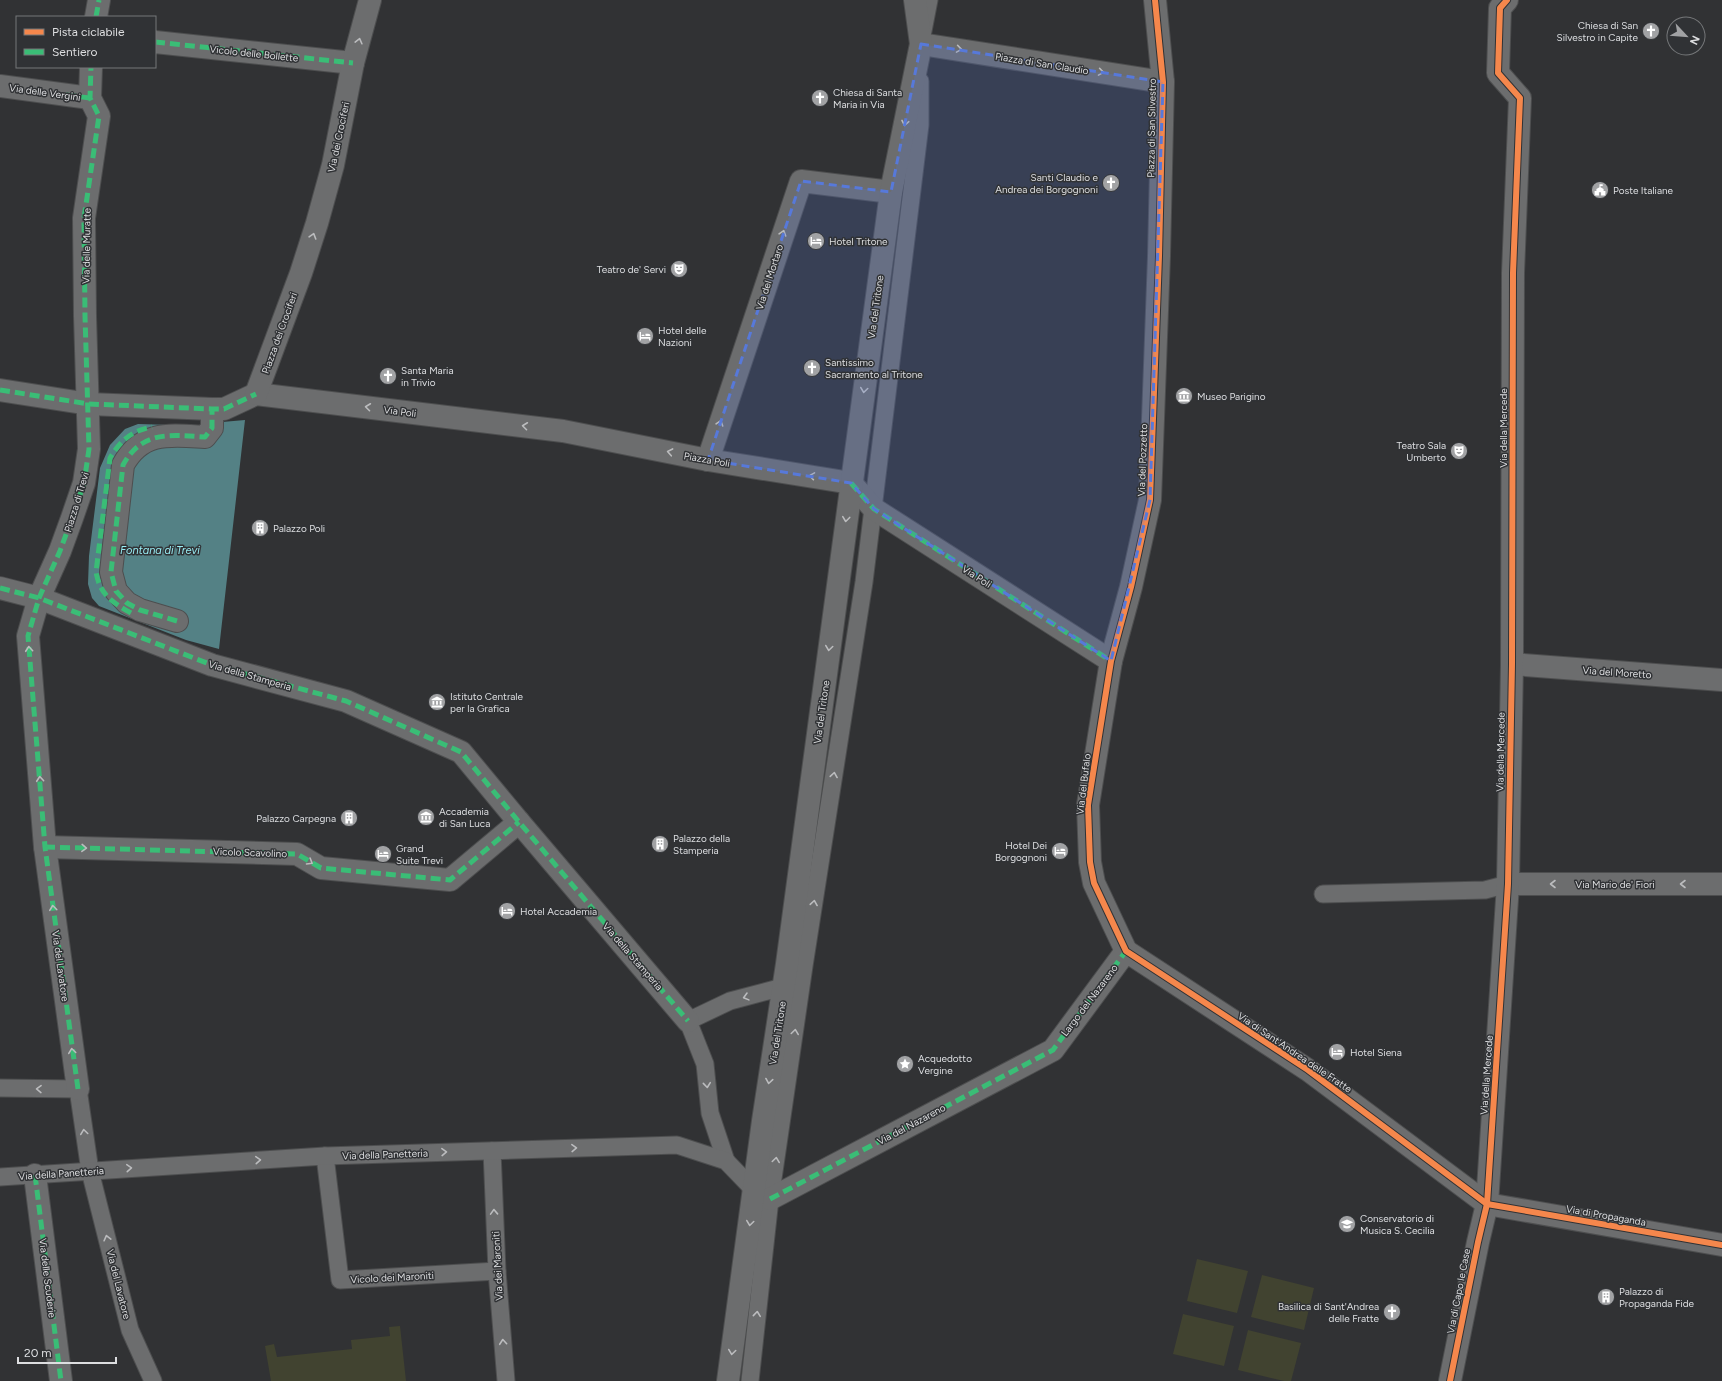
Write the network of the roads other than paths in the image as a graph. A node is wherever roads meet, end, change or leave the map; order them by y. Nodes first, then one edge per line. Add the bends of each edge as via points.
1 (98, 0) edge
2 (370, 0) edge
3 (915, 0) edge
4 (929, 0) edge
5 (1155, 0) edge
6 (1507, 0) edge
7 (96, 16) edge
8 (156, 42) edge
9 (920, 44) junction
10 (353, 64) junction
11 (91, 68) edge
12 (1162, 82) junction
13 (0, 86) edge
14 (90, 98) junction
15 (891, 192) junction
16 (1159, 256) joint
17 (301, 273) joint
18 (0, 390) edge
19 (247, 399) junction
20 (88, 404) junction
21 (212, 409) junction
22 (152, 427) dead end
23 (563, 431) joint
24 (708, 460) junction
25 (851, 483) junction
26 (874, 509) junction
27 (0, 588) edge
28 (39, 598) junction
29 (131, 613) dead end
30 (177, 621) dead end
31 (1111, 661) junction
32 (1512, 664) junction
33 (1722, 680) edge
34 (519, 822) junction
35 (46, 847) junction
36 (1508, 884) junction
37 (1722, 884) edge
38 (1323, 894) dead end
39 (1126, 951) junction
40 (783, 987) junction
41 (688, 1021) junction
42 (1053, 1050) joint
43 (0, 1088) edge
44 (78, 1089) junction
45 (492, 1151) junction
46 (325, 1156) junction
47 (726, 1161) junction
48 (90, 1171) junction
49 (35, 1175) junction
50 (0, 1177) edge
51 (762, 1195) junction
52 (1487, 1204) junction
53 (1722, 1245) edge
54 (497, 1271) junction
55 (61, 1381) edge
56 (153, 1381) edge
57 (506, 1381) edge
58 (728, 1381) edge
59 (750, 1381) edge
60 (1450, 1381) edge

1 - 7 street
10 -> 2 street, Via dei Crociferi
3 - 9 street, Via del Tritone
4 - 9 lane
5 - 12 street, Piazza di San Silvestro
6 - 32 street, Via della Mercede via 1500,8 1498,73 1520,98 1513,273
8 - 10 street, Vicolo delle Bollette
9 -> 12 street, Piazza di San Claudio
9 -> 15 street, Via del Tritone
9 - 26 lane, Via del Tritone via 920,125
17 -> 10 street, Via dei Crociferi via 333,165
11 - 14 street, Via delle Muratte
12 - 16 street, Piazza di San Silvestro
13 - 14 street, Via delle Vergini
14 - 20 street, Via delle Muratte via 99,116 84,218
24 -> 15 street, Via del Mortaro via 801,181
15 -> 25 street, Via del Tritone
16 - 31 street, Via del Pozzetto via 1150,500 1131,587
17 - 19 street, Piazza dei Crociferi
18 - 20 street
19 - 21 street via 224,409
23 -> 19 street, Via Poli
20 - 21 street
20 - 28 street, Piazza di Trevi via 90,449 84,483 60,551
21 - 30 street via 212,428 205,437 166,434 158,436 134,450 123,465 111,572 116,591 140,610
22 - 29 street via 138,430 128,436 110,458 96,572 102,592 111,601
24 -> 23 street, Piazza Poli
25 -> 24 street, Piazza Poli
25 - 26 street, Via Poli
25 -> 40 street, Via del Tritone
26 - 31 street, Via Poli
51 -> 26 lane, Via del Tritone via 806,958
27 - 28 street, Via della Stamperia
28 - 34 street, Via della Stamperia via 212,665 346,701 461,752
35 -> 28 street, Via del Lavatore via 28,636
31 - 39 street, Via del Bufalo via 1088,805 1090,862 1094,883
32 - 33 street, Via del Moretto
32 - 36 street, Via della Mercede
35 -> 34 street, Vicolo Scavolino via 297,854 321,868 450,880
34 - 41 street, Via della Stamperia
44 -> 35 street, Via del Lavatore
37 -> 36 street, Via Mario de' Fiori
36 - 38 lane via 1485,890
36 - 52 street, Via della Mercede
39 - 42 street, Largo del Nazareno
39 - 52 street, Via di Sant'Andrea delle Fratte via 1308,1070
40 -> 41 lane via 730,1001
40 -> 51 street, Via del Tritone
41 -> 47 lane via 705,1064 710,1113
42 - 51 street, Via del Nazareno
44 -> 43 lane
48 -> 44 lane, Via del Lavatore
46 -> 45 lane, Via della Panetteria
45 -> 47 lane, Via della Panetteria via 677,1144
54 -> 45 lane, Via dei Maroniti
48 -> 46 lane, Via della Panetteria
46 - 54 lane, Vicolo dei Maroniti via 340,1280
47 - 51 lane, Via della Panetteria
48 - 49 lane, Via della Panetteria
56 -> 48 lane, Via del Lavatore via 130,1330
49 - 50 lane, Via della Panetteria
49 - 55 street, Via delle Scuderie
51 -> 58 street, Via del Tritone
59 -> 51 lane, Via del Tritone
52 - 53 street, Via di Propaganda
52 - 60 street, Via di Capo le Case
57 -> 54 lane, Via dei Maroniti

